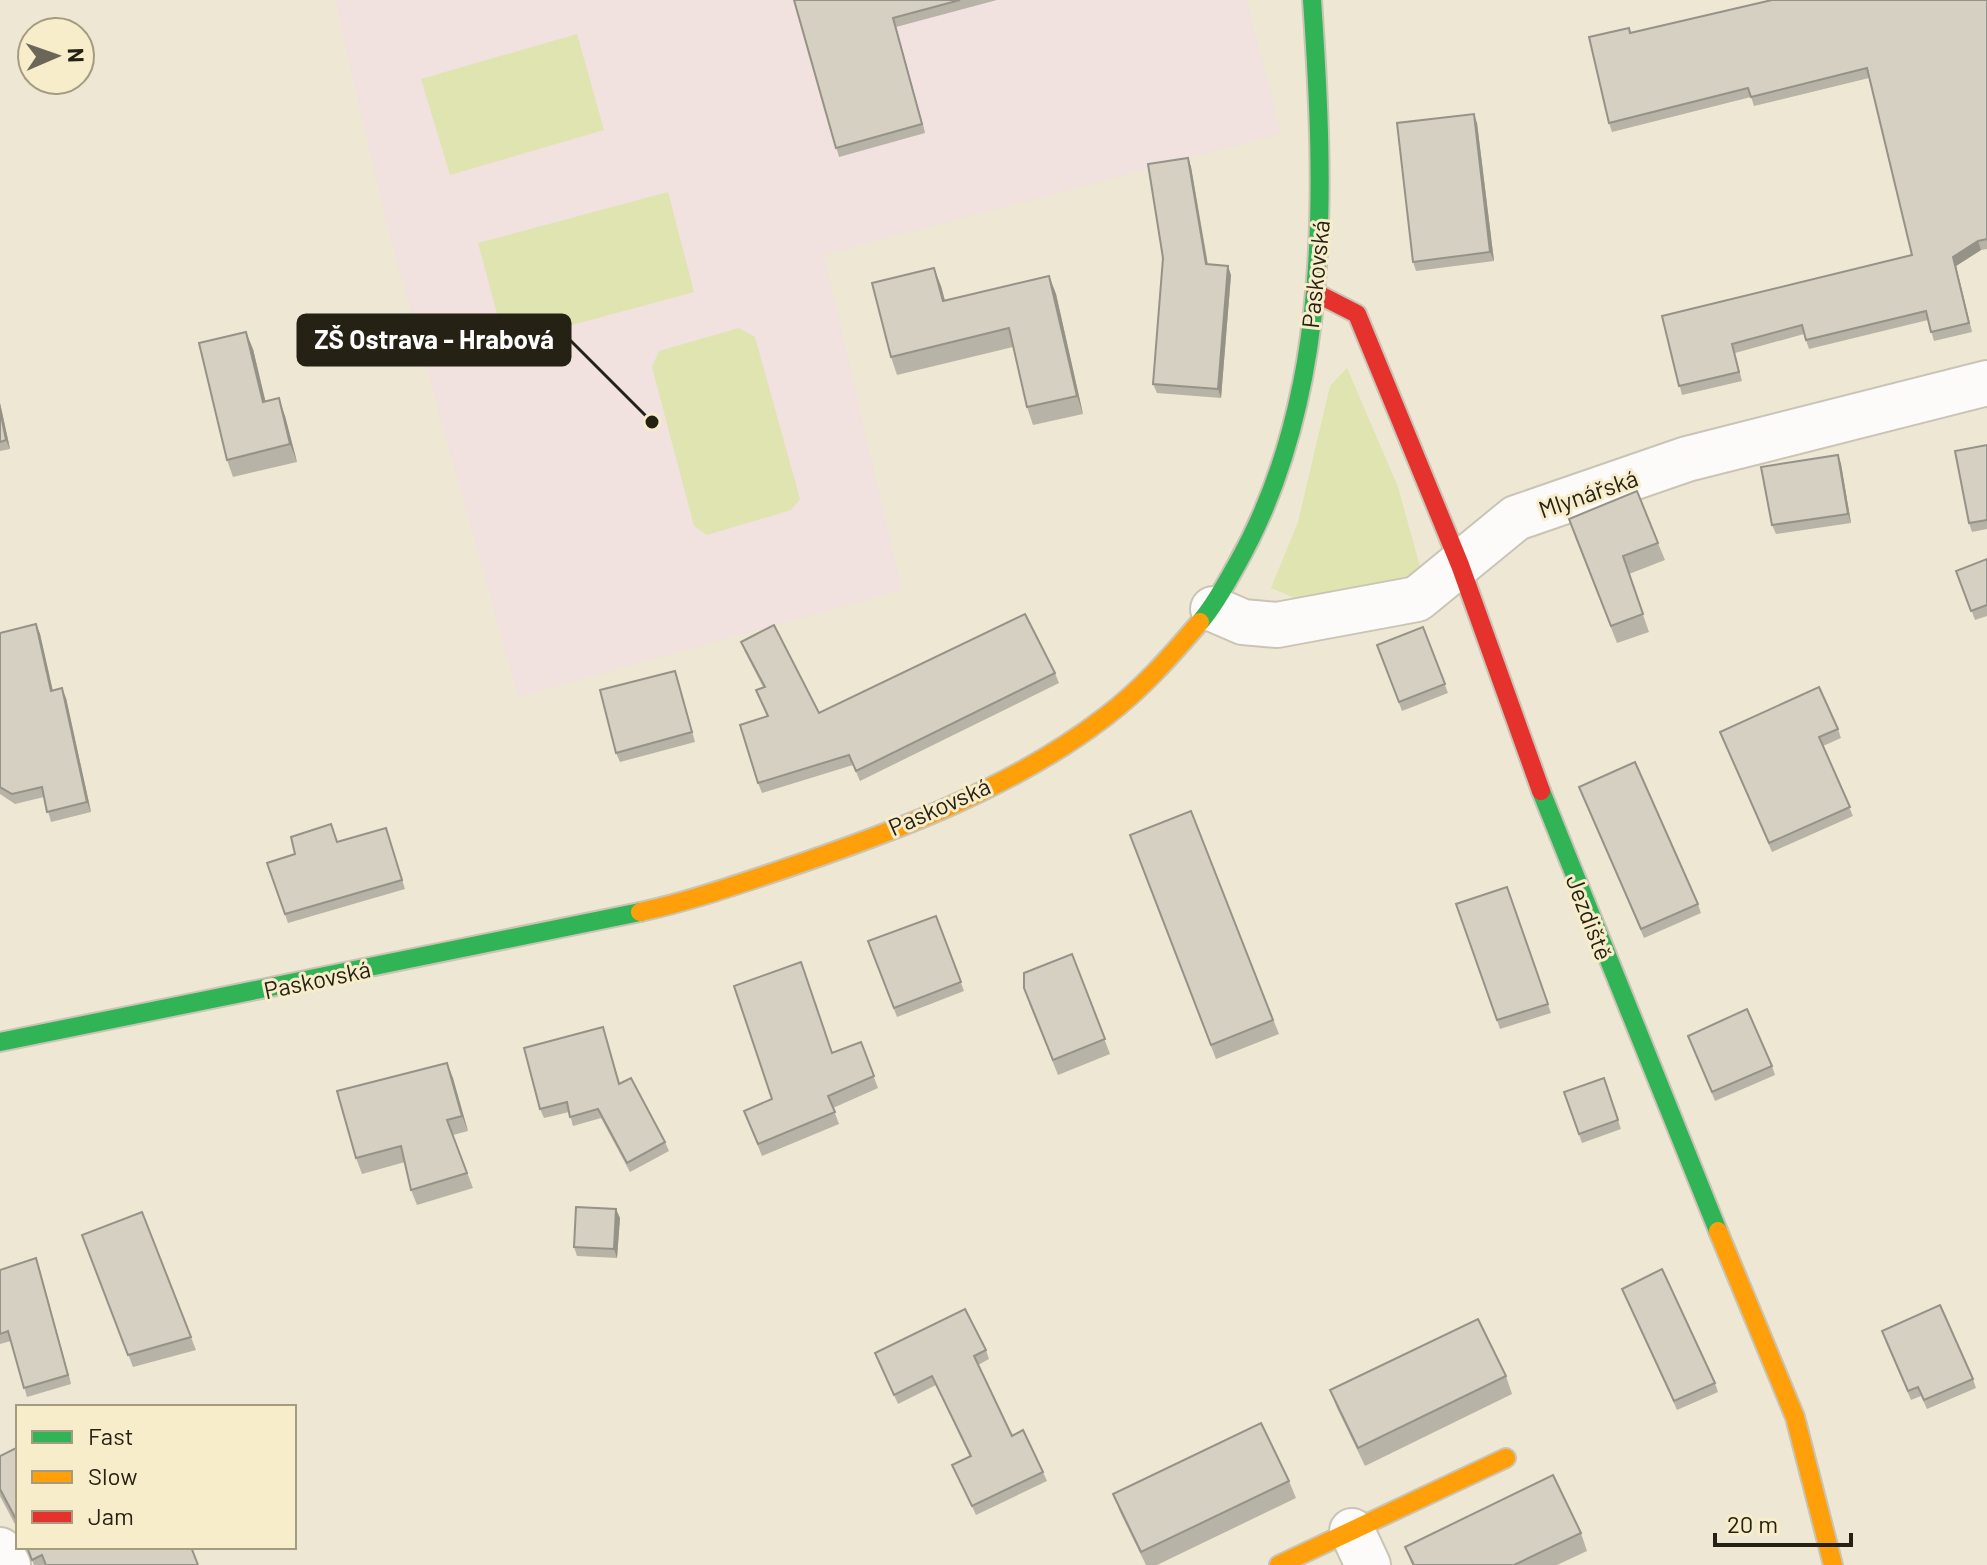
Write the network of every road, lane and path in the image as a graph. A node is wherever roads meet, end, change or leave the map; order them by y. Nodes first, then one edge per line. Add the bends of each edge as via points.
1 (1317, 1) edge
2 (1316, 293) junction
3 (1987, 383) edge
4 (1460, 565) junction
5 (1213, 609) junction
6 (0, 1042) edge
7 (1506, 1458) dead end
8 (1360, 1548) edge
9 (0, 1550) edge
10 (8, 1565) edge
11 (1279, 1565) edge
12 (1833, 1565) edge

1 - 2 main road, Paskovská via 1322,185
2 - 4 main road, Jezdiště via 1357,314
2 - 5 main road, Paskovská via 1276,476 1251,546
3 - 4 street, Mlynářská via 1687,459 1516,518
4 - 5 street, Mlynářská via 1417,599 1277,625 1243,622
4 - 12 main road, Jezdiště via 1620,995 1795,1417
5 - 6 main road, Paskovská via 1151,680 1037,760 911,820 766,876 561,931
7 - 8 main road
8 - 11 main road
9 - 10 street

